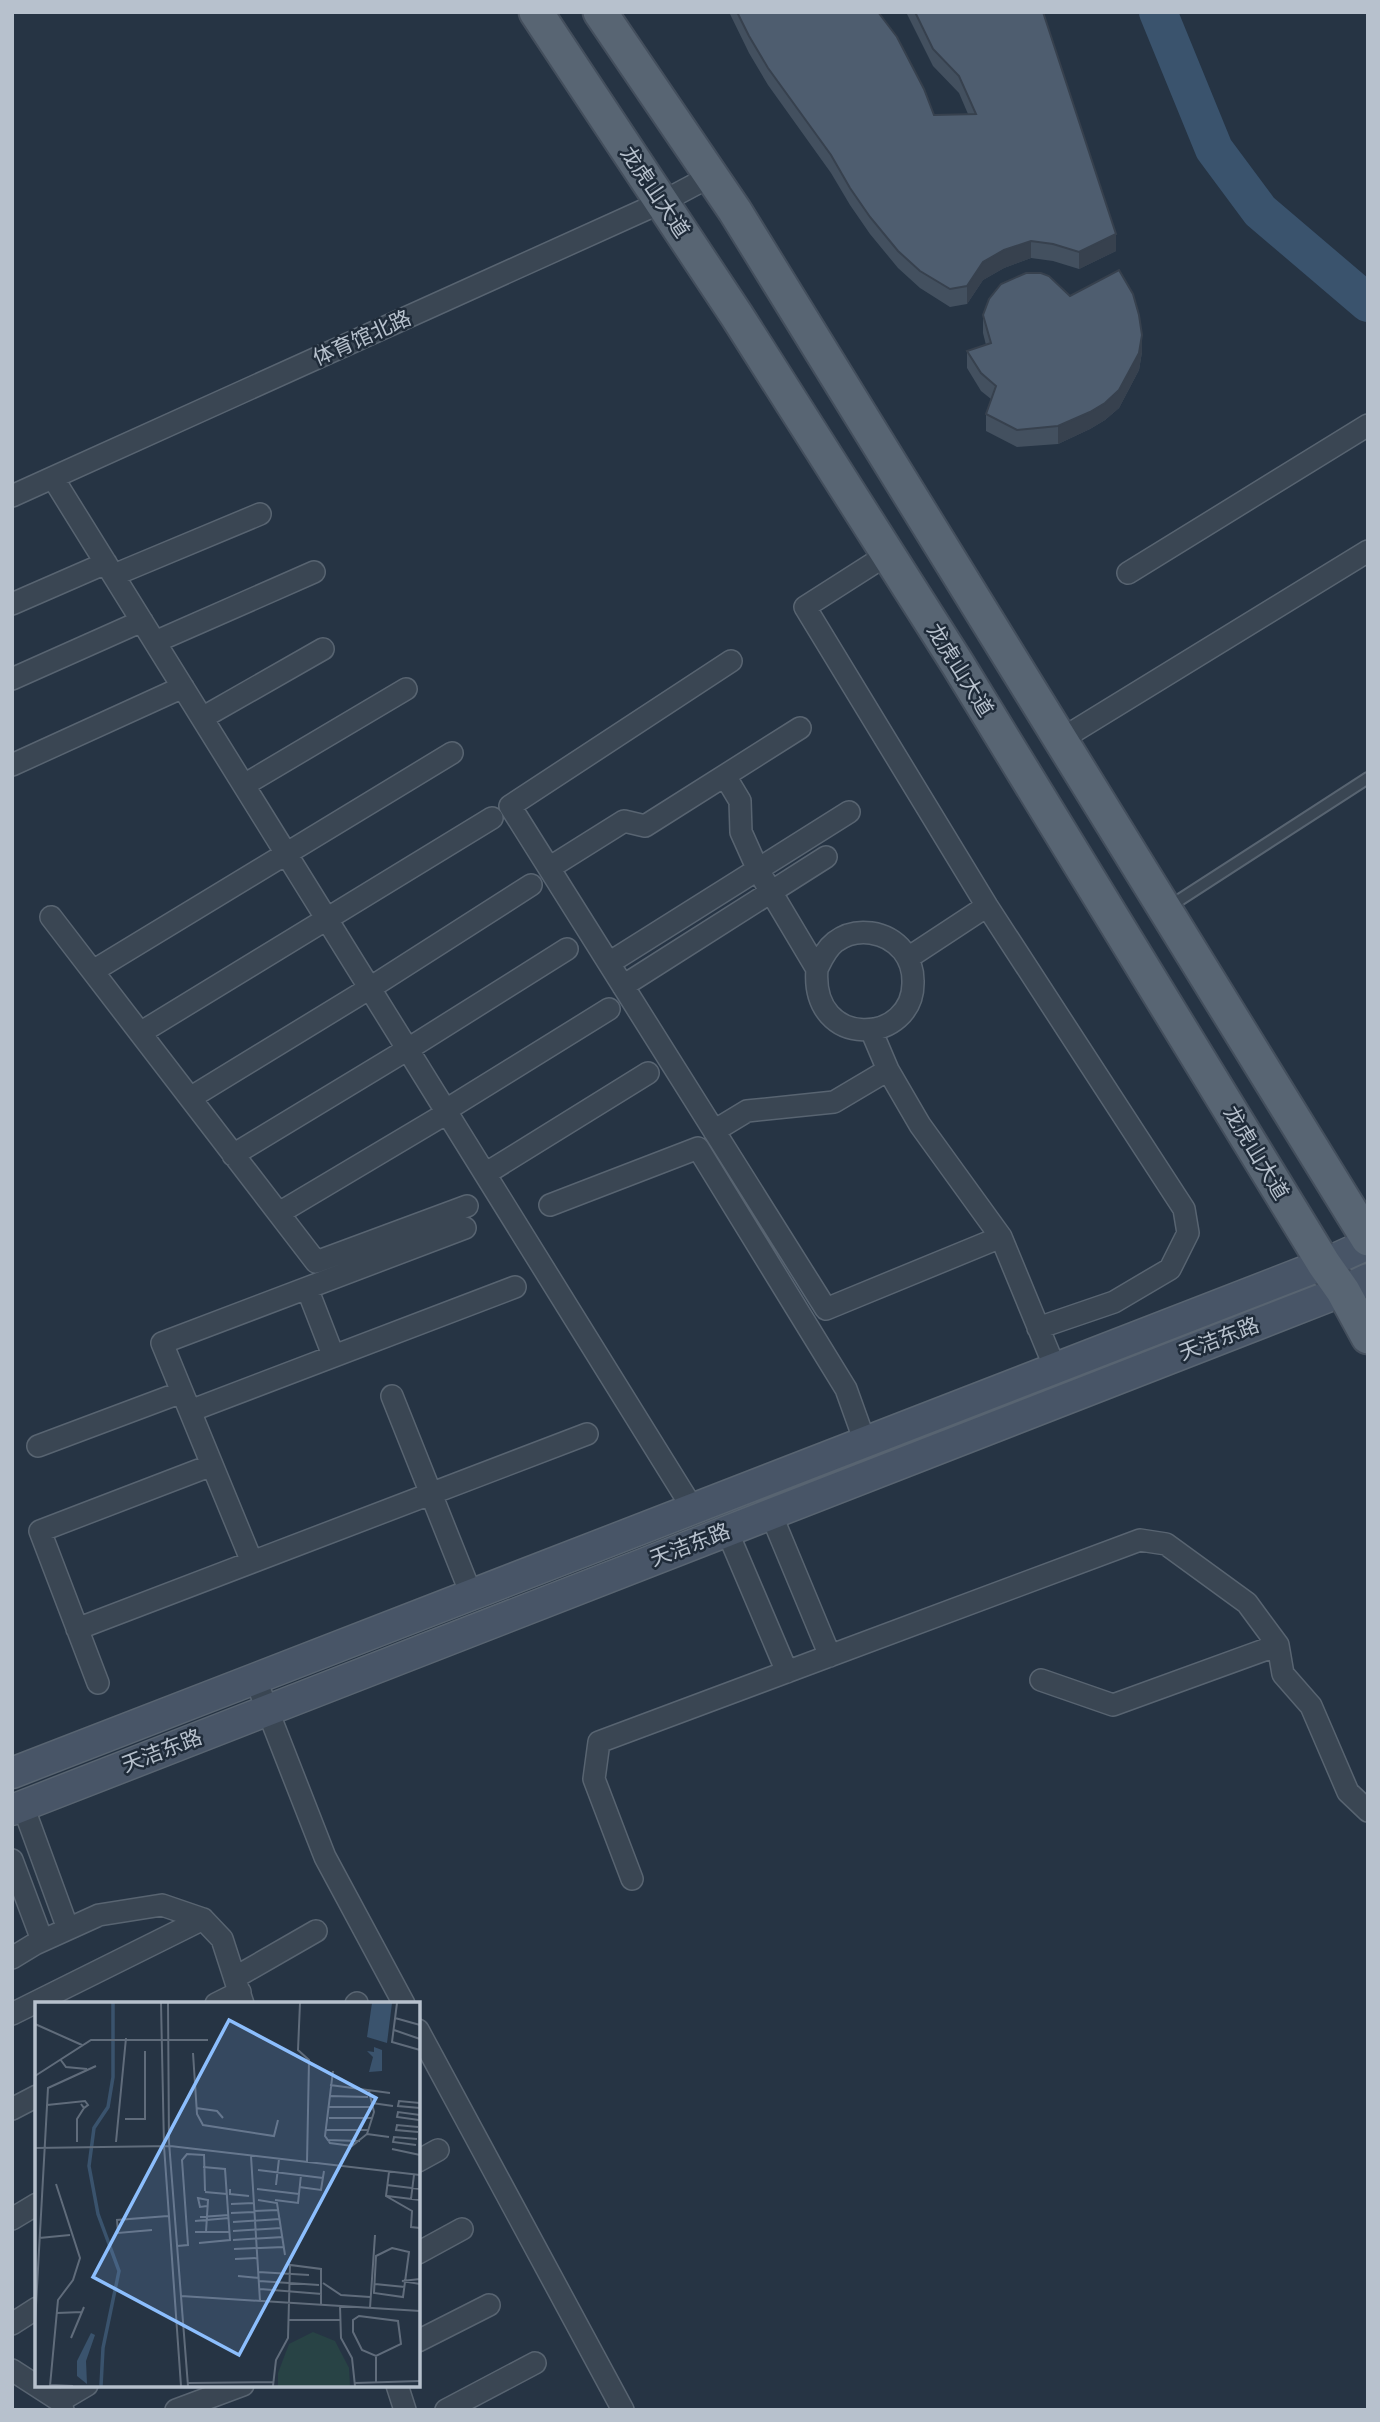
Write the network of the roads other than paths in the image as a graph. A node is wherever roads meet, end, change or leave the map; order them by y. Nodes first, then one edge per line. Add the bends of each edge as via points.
1 (536, 12) edge
2 (600, 12) edge
3 (711, 176) junction
4 (662, 202) junction
5 (1368, 425) edge
6 (53, 478) junction
7 (12, 496) edge
8 (260, 514) dead end
9 (1368, 551) edge
10 (888, 554) junction
11 (110, 569) junction
12 (314, 572) dead end
13 (1128, 573) dead end
14 (12, 604) edge
15 (142, 621) junction
16 (155, 642) junction
17 (323, 649) dead end
18 (731, 661) dead end
19 (12, 679) edge
20 (183, 687) junction
21 (406, 688) dead end
22 (202, 718) junction
23 (800, 728) dead end
24 (1060, 740) junction
25 (452, 753) dead end
26 (12, 765) edge
27 (725, 776) junction
28 (1368, 778) edge
29 (244, 785) junction
30 (849, 812) dead end
31 (492, 818) dead end
32 (286, 852) junction
33 (826, 857) dead end
34 (549, 868) junction
35 (758, 870) junction
36 (531, 885) dead end
37 (771, 892) junction
38 (987, 906) junction
39 (1165, 909) junction
40 (51, 917) dead end
41 (327, 919) junction
42 (567, 949) dead end
43 (908, 958) junction
44 (608, 963) junction
45 (817, 969) junction
46 (93, 971) junction
47 (622, 986) junction
48 (370, 988) junction
49 (609, 1009) dead end
50 (871, 1030) junction
51 (140, 1033) junction
52 (408, 1049) junction
53 (888, 1070) junction
54 (648, 1073) dead end
55 (190, 1098) junction
56 (447, 1111) junction
57 (714, 1131) junction
58 (233, 1155) junction
59 (485, 1174) junction
60 (550, 1205) dead end
61 (467, 1206) dead end
62 (279, 1213) junction
63 (465, 1228) dead end
64 (1001, 1237) junction
65 (1368, 1241) edge
66 (1324, 1264) junction
67 (1355, 1285) edge
68 (515, 1287) dead end
69 (307, 1288) junction
70 (1038, 1328) junction
71 (1368, 1337) edge
72 (333, 1355) junction
73 (1055, 1368) junction
74 (392, 1396) dead end
75 (186, 1401) junction
76 (586, 1434) dead end
77 (865, 1442) junction
78 (38, 1446) dead end
79 (212, 1465) junction
80 (431, 1494) junction
81 (693, 1508) junction
82 (771, 1514) junction
83 (727, 1531) junction
84 (251, 1562) junction
85 (471, 1594) junction
86 (77, 1629) junction
87 (1278, 1645) junction
88 (830, 1656) junction
89 (787, 1672) junction
90 (255, 1678) junction
91 (1041, 1680) dead end
92 (98, 1683) dead end
93 (270, 1710) junction
94 (12, 1773) edge
95 (18, 1808) edge
96 (1368, 1811) edge
97 (12, 1860) edge
98 (632, 1879) dead end
99 (203, 1919) junction
100 (68, 1929) junction
101 (317, 1931) dead end
102 (42, 1941) junction
103 (12, 1958) edge
104 (239, 1991) edge
105 (36, 2002) edge
106 (220, 2002) edge
107 (403, 2002) edge
108 (35, 2003) edge
109 (12, 2014) edge
110 (420, 2034) edge
111 (35, 2097) edge
112 (12, 2109) edge
113 (438, 2150) dead end
114 (420, 2160) edge
115 (35, 2205) edge
116 (12, 2219) edge
117 (462, 2229) dead end
118 (420, 2252) edge
119 (489, 2305) dead end
120 (35, 2309) edge
121 (12, 2324) edge
122 (420, 2340) edge
123 (535, 2363) dead end
124 (12, 2371) edge
125 (35, 2387) edge
126 (35, 2387) edge
127 (84, 2387) edge
128 (238, 2387) edge
129 (398, 2387) edge
130 (61, 2405) edge
131 (176, 2410) edge
132 (405, 2410) edge
133 (446, 2410) edge
134 (623, 2410) edge

1 - 4 main road, 龙虎山大道
2 - 3 main road
3 - 4 street, 体育馆北路
3 - 24 main road
4 - 6 street, 体育馆北路
4 - 10 main road, 龙虎山大道
5 - 13 street
6 - 7 street, 体育馆北路
6 - 11 street
8 - 11 street
9 - 24 street
10 - 38 street via 805,607
10 - 66 main road, 龙虎山大道
11 - 14 street
11 - 15 street
12 - 16 street
15 - 16 street
15 - 19 street
16 - 20 street
17 - 22 street
18 - 34 street via 510,806
20 - 22 street
20 - 26 street
21 - 29 street
22 - 29 street
23 - 27 street
24 - 39 main road
25 - 32 street
27 - 34 street via 645,826 624,821
27 - 35 street via 740,801 741,832
28 - 39 lane
29 - 32 street
30 - 35 street
31 - 41 street
32 - 41 street
32 - 46 street
33 - 37 street
34 - 44 street
35 - 37 street
35 - 44 street
36 - 48 street
37 - 45 street
37 - 47 street
38 - 43 street
38 - 70 street via 1184,1209 1188,1233 1170,1269 1114,1302
39 - 65 main road
40 - 46 street
41 - 48 street
41 - 51 street
42 - 52 street
43 - 45 street via 884,936 867,932 836,942
43 - 50 street via 914,988 909,1003 893,1021
44 - 47 street
45 - 50 street via 816,985 828,1014 856,1030
46 - 51 street
47 - 57 street
48 - 52 street
48 - 55 street
49 - 56 street
50 - 53 street
51 - 55 street
52 - 56 street
52 - 58 street
53 - 57 street via 834,1102 747,1111
53 - 64 street via 920,1125
54 - 59 street
55 - 58 street
56 - 59 street
56 - 62 street
57 - 64 street via 826,1309
58 - 62 street
59 - 81 street
60 - 77 street via 698,1148 846,1389
61 - 62 street via 316,1262
63 - 69 street
64 - 70 street
65 - 66 main road, 天洁东路
66 - 67 main road, 龙虎山大道
66 - 73 main road, 天洁东路
67 - 71 main road, 龙虎山大道
67 - 82 main road, 天洁东路
68 - 72 street
69 - 72 street
69 - 75 street via 162,1343
70 - 73 street
72 - 75 street
73 - 77 main road, 天洁东路
74 - 80 street
75 - 78 street
75 - 79 street
76 - 80 street
77 - 81 main road, 天洁东路
79 - 84 street
79 - 86 street via 40,1531
80 - 84 street
80 - 85 street
81 - 85 main road, 天洁东路
82 - 83 main road, 天洁东路
82 - 88 street
83 - 89 street
83 - 93 main road, 天洁东路
84 - 86 street
85 - 90 main road, 天洁东路
86 - 92 street
87 - 88 street via 1247,1603 1166,1544 1139,1540
87 - 91 street via 1113,1705
87 - 96 street via 1283,1674 1311,1706 1348,1792
88 - 89 street
89 - 98 street via 599,1742 594,1779
90 - 93 street
90 - 94 main road, 天洁东路
93 - 95 main road, 天洁东路
93 - 107 street via 325,1857
95 - 100 street
97 - 102 street
99 - 100 street via 162,1906 99,1914
99 - 104 street via 222,1939
99 - 105 street
100 - 102 street
101 - 104 street
102 - 103 street
104 - 106 street
108 - 109 street
110 - 134 street
111 - 112 street
113 - 114 street
115 - 116 street
117 - 118 street
119 - 122 street
120 - 121 street
123 - 133 street
124 - 125 street
126 - 130 street
127 - 130 street
128 - 131 street
129 - 132 street

